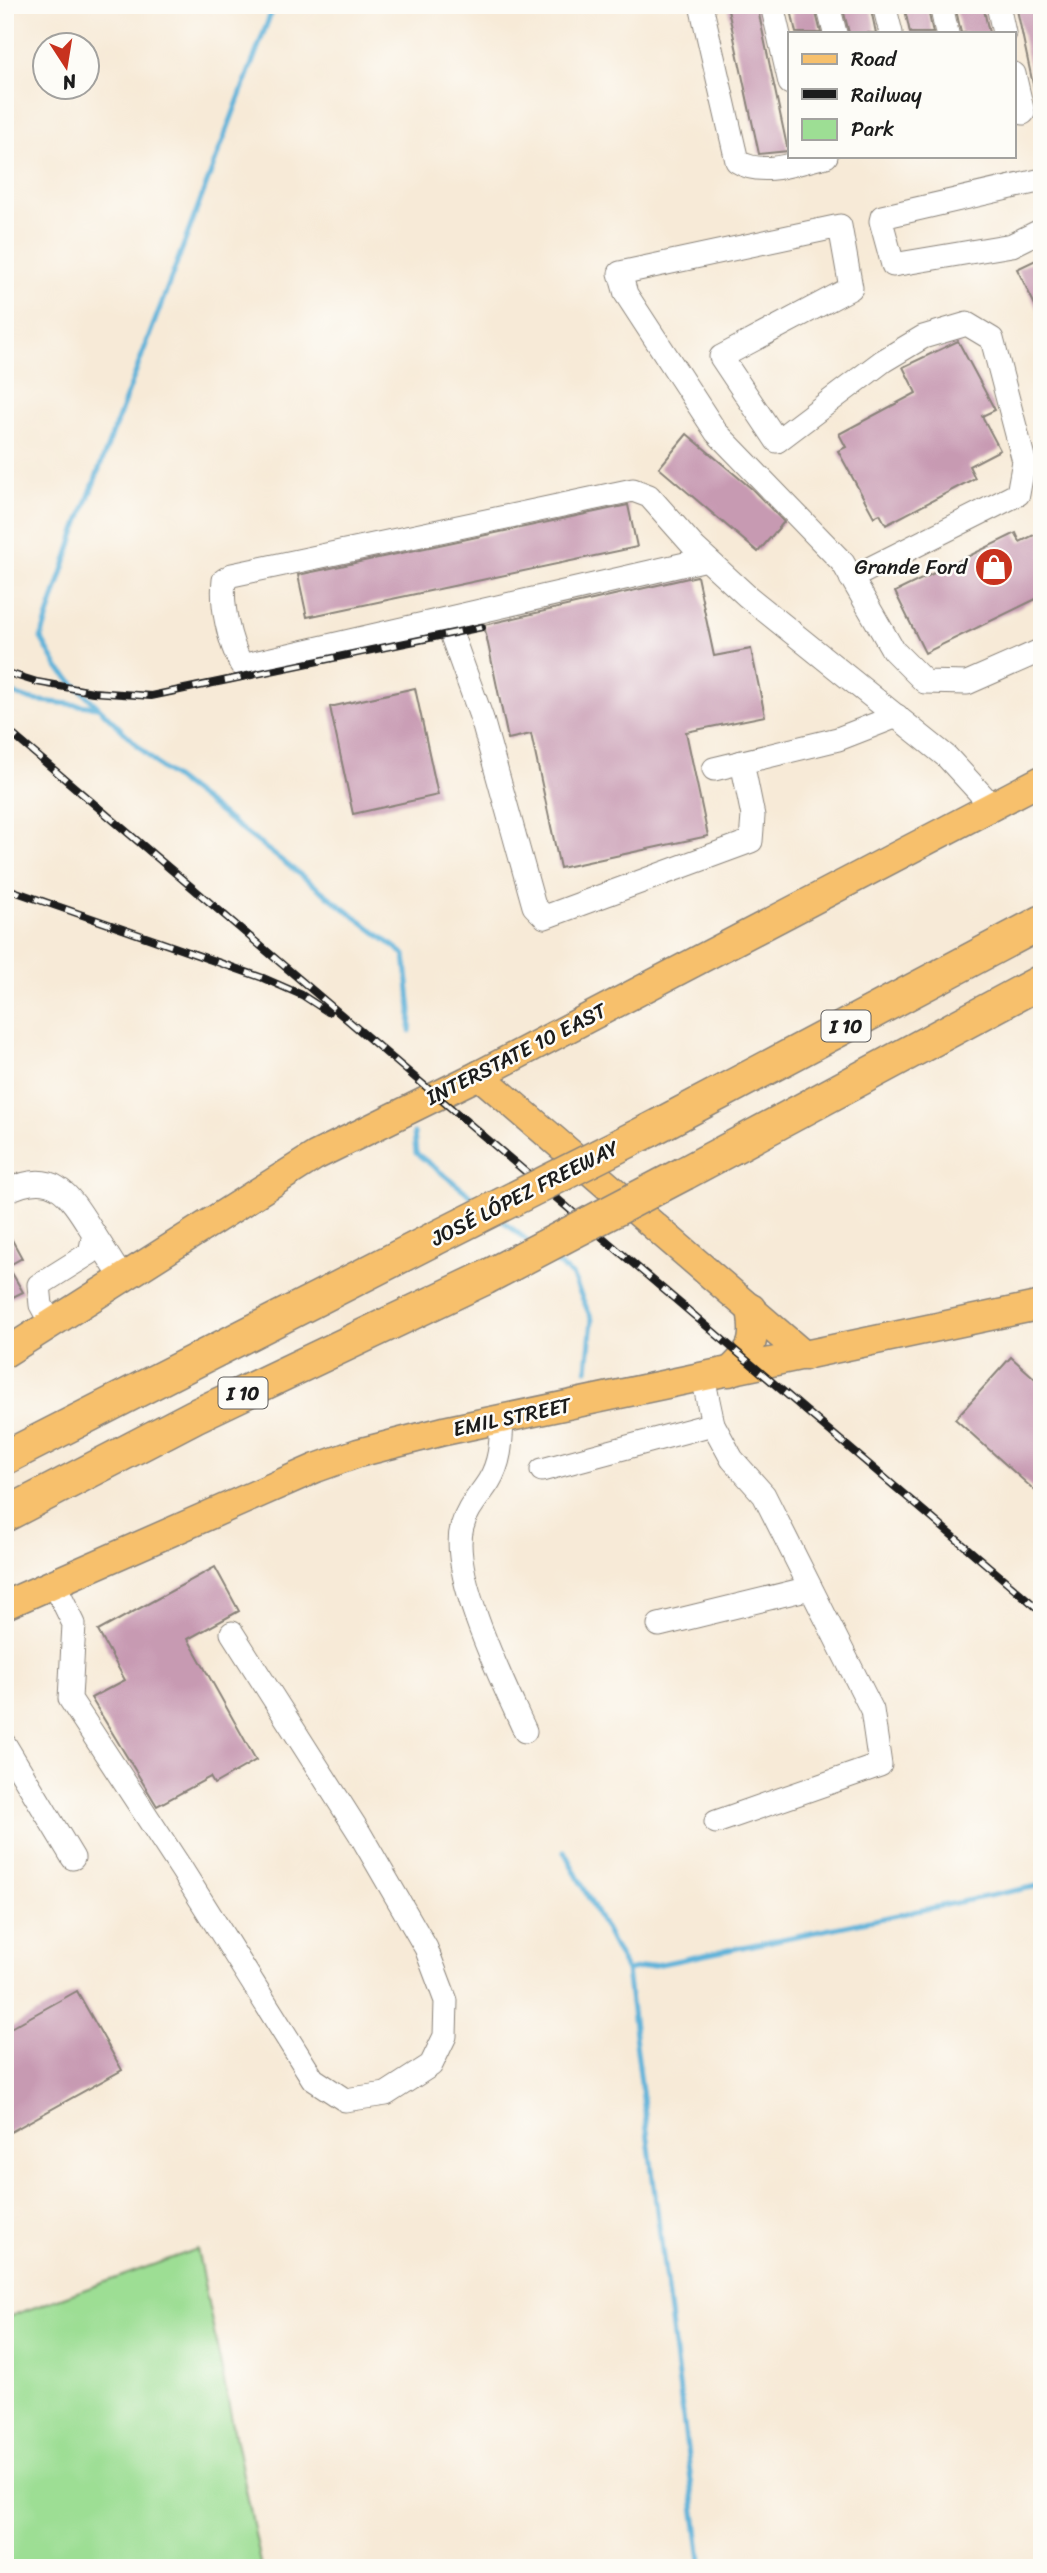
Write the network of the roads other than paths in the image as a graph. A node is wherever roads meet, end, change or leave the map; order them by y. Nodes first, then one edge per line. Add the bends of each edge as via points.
1 (701, 5) edge
2 (772, 5) edge
3 (828, 5) edge
4 (884, 5) edge
5 (941, 5) edge
6 (998, 5) edge
7 (835, 32) edge
8 (891, 32) edge
9 (947, 32) edge
10 (1004, 32) edge
11 (788, 74) edge
12 (1016, 80) edge
13 (1026, 112) edge
14 (809, 158) edge
15 (1042, 180) edge
16 (1042, 230) edge
17 (707, 559) junction
18 (851, 578) junction
19 (446, 619) junction
20 (1042, 650) edge
21 (897, 716) junction
22 (742, 762) junction
23 (714, 769) dead end
24 (1042, 780) edge
25 (992, 806) junction
26 (1042, 911) edge
27 (1042, 922) edge
28 (995, 946) junction
29 (1042, 981) edge
30 (1042, 988) edge
31 (1008, 998) junction
32 (479, 1075) junction
33 (5, 1192) edge
34 (94, 1234) junction
35 (122, 1278) junction
36 (1042, 1305) edge
37 (751, 1308) junction
38 (51, 1323) junction
39 (5, 1353) edge
40 (805, 1356) junction
41 (716, 1375) junction
42 (502, 1419) junction
43 (713, 1424) junction
44 (5, 1458) edge
45 (542, 1470) dead end
46 (5, 1514) edge
47 (54, 1583) junction
48 (810, 1588) junction
49 (5, 1605) edge
50 (659, 1625) dead end
51 (232, 1633) dead end
52 (525, 1731) dead end
53 (5, 1745) edge
54 (716, 1822) dead end
55 (73, 1857) dead end

1 - 14 lane via 737,161 760,170
2 - 11 lane
3 - 7 lane
4 - 8 lane
5 - 9 lane
6 - 10 lane
12 - 13 lane
15 - 16 lane via 882,217 881,221 893,265 1012,246
17 - 19 lane
17 - 19 lane via 649,496 633,490 224,580 226,612 241,664
17 - 21 lane
18 - 18 lane via 843,563 716,432 626,294 620,273 840,226 851,288 721,357 778,440 883,360 923,337 967,324 992,339 1024,461 1018,495
18 - 20 lane via 893,650 925,682 967,683
19 - 22 lane via 482,719 534,906 545,917 751,841 753,816
21 - 22 lane via 838,738
21 - 25 lane via 947,757
22 - 23 lane
24 - 25 main road, INTERSTATE 10 EAST
25 - 32 main road, INTERSTATE 10 EAST
26 - 28 highway
27 - 28 highway, JOSÉ LÓPEZ FREEWAY / I 10
28 - 44 highway, JOSÉ LÓPEZ FREEWAY / I 10, bridge via 650,1130
29 - 31 highway, I 10
30 - 31 highway
31 - 46 highway, I 10, bridge via 485,1278 195,1416
32 - 35 main road, INTERSTATE 10 EAST via 315,1156
32 - 37 main road
33 - 34 lane via 22,1183 51,1182 69,1195
34 - 35 lane
34 - 38 lane via 90,1253 39,1285 41,1305
35 - 38 main road, INTERSTATE 10 EAST
36 - 40 main road, EMIL STREET
37 - 40 main road
37 - 41 main road via 752,1347
38 - 39 main road, INTERSTATE 10 EAST
40 - 41 main road, EMIL STREET
41 - 42 main road, EMIL STREET
41 - 43 lane
42 - 47 main road, EMIL STREET via 358,1453 316,1468
42 - 52 lane via 500,1455 461,1530 463,1561 496,1667
43 - 45 lane
43 - 48 lane via 732,1459 764,1495
47 - 49 main road, EMIL STREET
47 - 51 lane via 74,1624 70,1699 313,2078 345,2100 386,2094 431,2065 445,2036 446,2001 420,1937
48 - 50 lane
48 - 54 lane via 872,1710 880,1765
53 - 55 lane

